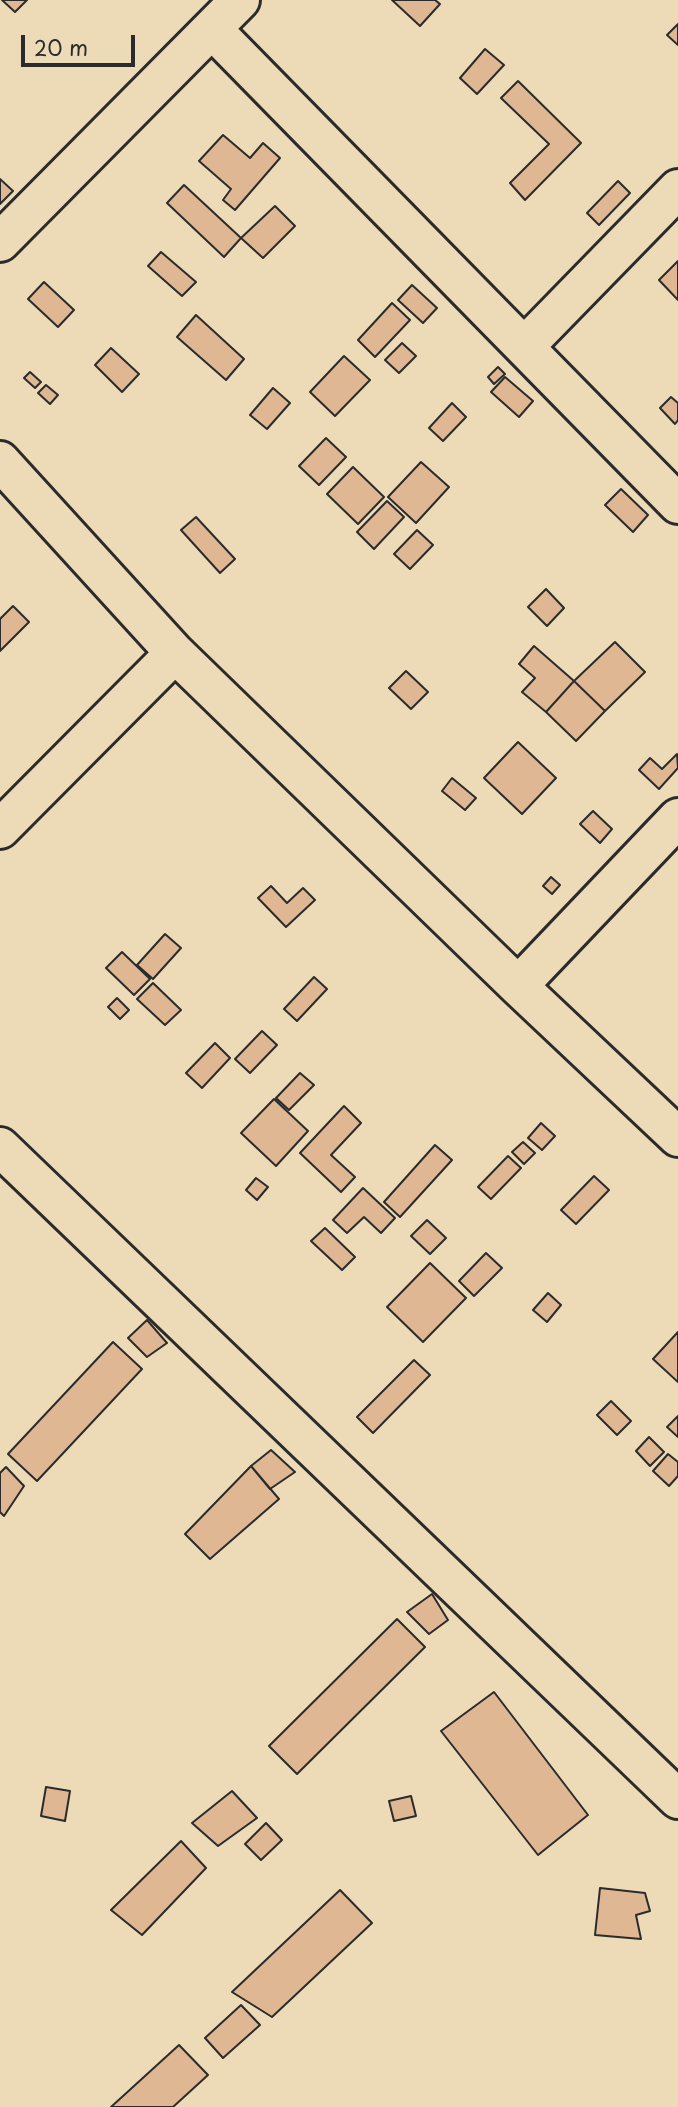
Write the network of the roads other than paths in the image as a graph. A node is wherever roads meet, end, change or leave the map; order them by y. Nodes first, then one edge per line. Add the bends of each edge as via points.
1 (240, 0) edge
2 (212, 29) junction
3 (678, 189) edge
4 (0, 242) edge
5 (524, 347) junction
6 (0, 461) edge
7 (678, 504) edge
8 (174, 653) junction
9 (678, 818) edge
10 (0, 829) edge
11 (518, 986) junction
12 (678, 1137) edge
13 (0, 1147) edge
14 (678, 1799) edge

1 - 2 street
2 - 4 street
2 - 5 street
3 - 5 street
5 - 7 street
6 - 8 street
8 - 10 street
8 - 11 street
9 - 11 street
11 - 12 street
13 - 14 street

